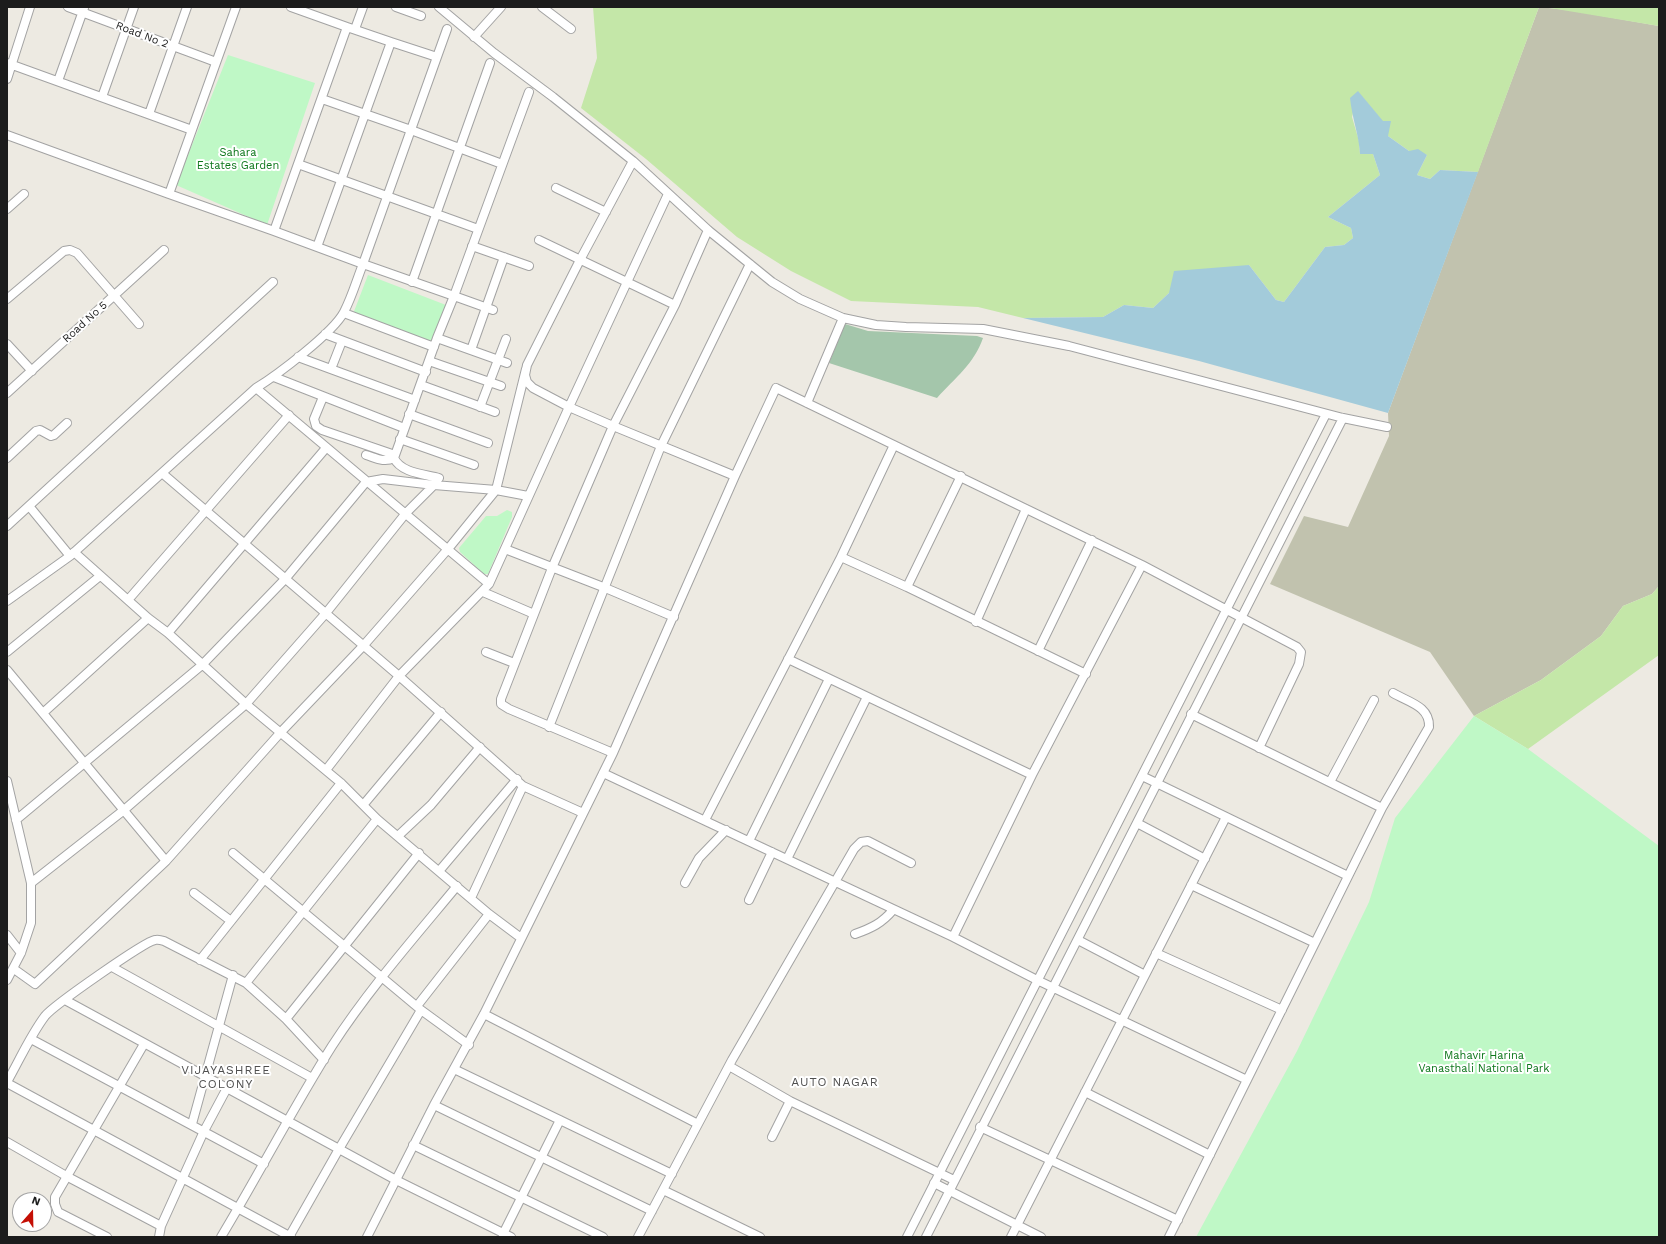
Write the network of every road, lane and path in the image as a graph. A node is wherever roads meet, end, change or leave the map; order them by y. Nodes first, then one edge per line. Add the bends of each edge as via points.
1 (30, 7) edge
2 (68, 7) edge
3 (134, 7) edge
4 (187, 7) edge
5 (236, 7) edge
6 (291, 7) edge
7 (363, 7) edge
8 (396, 7) edge
9 (439, 7) edge
10 (501, 7) edge
11 (542, 7) edge
12 (83, 10) edge
13 (421, 16) dead end
14 (346, 27) junction
15 (126, 28) junction
16 (355, 29) junction
17 (447, 29) dead end
18 (571, 29) dead end
19 (474, 37) junction
20 (391, 42) junction
21 (173, 46) junction
22 (437, 57) junction
23 (216, 62) junction
24 (490, 63) dead end
25 (10, 64) edge
26 (7, 79) edge
27 (58, 81) junction
28 (529, 92) dead end
29 (102, 97) junction
30 (322, 99) junction
31 (148, 114) junction
32 (366, 114) junction
33 (192, 130) junction
34 (411, 130) junction
35 (7, 135) edge
36 (460, 149) junction
37 (632, 161) junction
38 (298, 164) junction
39 (502, 164) junction
40 (342, 180) junction
41 (556, 188) dead end
42 (24, 194) dead end
43 (169, 194) junction
44 (668, 194) junction
45 (388, 195) junction
46 (7, 209) edge
47 (606, 212) junction
48 (437, 213) junction
49 (478, 229) junction
50 (708, 230) junction
51 (274, 231) junction
52 (539, 240) dead end
53 (472, 246) junction
54 (317, 247) junction
55 (164, 250) dead end
56 (504, 257) junction
57 (580, 260) junction
58 (363, 264) junction
59 (750, 264) junction
60 (529, 266) dead end
61 (273, 282) dead end
62 (412, 282) junction
63 (628, 282) junction
64 (115, 295) junction
65 (454, 296) junction
66 (7, 299) edge
67 (675, 305) junction
68 (489, 309) junction
69 (344, 313) junction
70 (843, 318) junction
71 (139, 324) dead end
72 (325, 334) junction
73 (437, 338) junction
74 (506, 339) dead end
75 (342, 341) junction
76 (7, 344) edge
77 (434, 347) junction
78 (471, 350) junction
79 (298, 356) junction
80 (498, 360) junction
81 (429, 361) junction
82 (507, 363) dead end
83 (332, 369) junction
84 (526, 369) junction
85 (32, 371) junction
86 (426, 372) junction
87 (274, 377) junction
88 (490, 382) junction
89 (421, 385) junction
90 (501, 386) dead end
91 (256, 388) junction
92 (7, 394) edge
93 (323, 397) junction
94 (415, 400) junction
95 (807, 403) junction
96 (480, 407) junction
97 (569, 407) junction
98 (495, 412) dead end
99 (409, 414) junction
100 (1326, 414) junction
101 (289, 416) junction
102 (1343, 418) junction
103 (67, 422) dead end
104 (613, 426) junction
105 (1387, 427) dead end
106 (404, 428) junction
107 (400, 439) junction
108 (488, 443) dead end
109 (894, 445) junction
110 (661, 446) junction
111 (326, 448) junction
112 (366, 454) dead end
113 (394, 456) junction
114 (7, 458) edge
115 (474, 465) dead end
116 (162, 473) junction
117 (735, 476) junction
118 (961, 476) junction
119 (439, 478) dead end
120 (366, 482) junction
121 (434, 485) junction
122 (496, 490) junction
123 (528, 496) junction
124 (29, 506) junction
125 (1026, 509) junction
126 (208, 511) junction
127 (406, 513) junction
128 (7, 526) edge
129 (1092, 540) junction
130 (244, 542) junction
131 (448, 549) junction
132 (505, 549) junction
133 (72, 554) junction
134 (841, 557) junction
135 (1142, 565) junction
136 (552, 568) junction
137 (100, 576) junction
138 (286, 578) junction
139 (489, 584) junction
140 (603, 586) junction
141 (907, 587) junction
142 (483, 592) junction
143 (128, 600) junction
144 (7, 601) edge
145 (1228, 610) junction
146 (326, 613) junction
147 (534, 614) junction
148 (674, 617) junction
149 (1240, 617) junction
150 (148, 618) junction
151 (976, 622) junction
152 (168, 633) junction
153 (364, 645) junction
154 (1038, 651) junction
155 (7, 652) edge
156 (486, 652) dead end
157 (788, 659) junction
158 (514, 662) junction
159 (202, 665) junction
160 (7, 670) edge
161 (1086, 674) junction
162 (399, 676) junction
163 (829, 679) junction
164 (1392, 693) dead end
165 (867, 697) junction
166 (1374, 700) dead end
167 (246, 704) junction
168 (440, 712) junction
169 (43, 713) junction
170 (1191, 714) junction
171 (549, 727) junction
172 (281, 732) junction
173 (480, 747) junction
174 (1259, 748) junction
175 (613, 753) junction
176 (84, 762) junction
177 (326, 770) junction
178 (603, 772) junction
179 (1032, 775) junction
180 (1142, 776) junction
181 (517, 779) junction
182 (7, 781) edge
183 (1158, 782) junction
184 (1330, 782) junction
185 (341, 783) junction
186 (523, 786) junction
187 (364, 804) junction
188 (1382, 808) junction
189 (124, 810) junction
190 (583, 813) junction
191 (1226, 817) junction
192 (378, 819) junction
193 (16, 820) junction
194 (705, 820) junction
195 (1137, 823) junction
196 (726, 830) junction
197 (398, 836) junction
198 (749, 841) junction
199 (772, 852) junction
200 (419, 853) junction
201 (233, 854) dead end
202 (787, 859) junction
203 (1204, 859) junction
204 (166, 861) junction
205 (911, 863) dead end
206 (440, 870) junction
207 (1348, 876) junction
208 (263, 880) junction
209 (834, 882) junction
210 (31, 883) junction
211 (685, 883) dead end
212 (1191, 885) junction
213 (457, 886) junction
214 (194, 892) dead end
215 (471, 898) junction
216 (749, 900) dead end
217 (893, 910) junction
218 (304, 912) junction
219 (489, 914) junction
220 (231, 920) junction
221 (855, 934) dead end
222 (7, 935) edge
223 (522, 938) junction
224 (953, 938) junction
225 (1078, 940) junction
226 (1315, 943) junction
227 (344, 946) junction
228 (21, 953) junction
229 (1156, 953) junction
230 (200, 960) junction
231 (112, 967) junction
232 (14, 969) junction
233 (233, 975) junction
234 (1145, 975) junction
235 (382, 977) junction
236 (7, 980) edge
237 (1037, 980) junction
238 (246, 983) junction
239 (1053, 987) junction
240 (65, 1000) junction
241 (419, 1008) junction
242 (1282, 1010) junction
243 (484, 1014) junction
244 (286, 1019) junction
245 (1122, 1021) junction
246 (219, 1026) junction
247 (31, 1039) junction
248 (144, 1044) junction
249 (469, 1045) junction
250 (324, 1060) junction
251 (729, 1066) junction
252 (454, 1069) junction
253 (204, 1076) junction
254 (312, 1078) junction
255 (1247, 1080) junction
256 (7, 1083) edge
257 (120, 1086) junction
258 (227, 1088) junction
259 (1085, 1092) junction
260 (790, 1101) junction
261 (434, 1105) junction
262 (560, 1120) junction
263 (287, 1122) junction
264 (192, 1124) junction
265 (698, 1124) junction
266 (980, 1128) junction
267 (95, 1130) junction
268 (204, 1131) junction
269 (772, 1137) dead end
270 (7, 1142) edge
271 (414, 1145) junction
272 (339, 1149) junction
273 (1210, 1154) junction
274 (542, 1158) junction
275 (1050, 1160) junction
276 (264, 1164) junction
277 (940, 1173) junction
278 (672, 1174) junction
279 (68, 1177) junction
280 (183, 1177) junction
281 (396, 1180) junction
282 (954, 1180) junction
283 (934, 1183) junction
284 (663, 1190) junction
285 (949, 1191) junction
286 (522, 1197) junction
287 (238, 1208) junction
288 (652, 1211) junction
289 (1178, 1220) junction
290 (1017, 1225) junction
291 (161, 1226) junction
292 (507, 1235) edge
293 (107, 1237) edge
294 (158, 1237) edge
295 (222, 1237) edge
296 (290, 1237) edge
297 (367, 1237) edge
298 (603, 1237) edge
299 (638, 1237) edge
300 (760, 1237) edge
301 (907, 1237) edge
302 (926, 1237) edge
303 (1011, 1237) edge
304 (1041, 1237) edge
305 (1169, 1237) edge

1 - 25 street
2 - 12 street, Road No 2
3 - 15 street
4 - 21 street
5 - 23 street
6 - 14 street
7 - 16 street
8 - 13 street
9 - 19 street
10 - 19 street
11 - 18 street
12 - 15 street, Road No 2
12 - 27 street
14 - 16 street
14 - 30 street
15 - 21 street, Road No 2
15 - 29 street
16 - 20 street
17 - 22 street
19 - 37 street
20 - 22 street
20 - 32 street
21 - 23 street, Road No 2
21 - 31 street
22 - 34 street
23 - 33 street
24 - 36 street
25 - 26 street
25 - 27 street
27 - 29 street
28 - 39 street
29 - 31 street
30 - 32 street
30 - 38 street
31 - 33 street
32 - 34 street
32 - 40 street
33 - 43 street
34 - 36 street
34 - 45 street
35 - 43 street
36 - 39 street
36 - 48 street
37 - 44 street
37 - 47 street
38 - 40 street
38 - 51 street
39 - 49 street
40 - 45 street
40 - 54 street
41 - 47 street
42 - 46 street
43 - 51 street
44 - 50 street
44 - 63 street
45 - 48 street
45 - 58 street
47 - 57 street
48 - 49 street
48 - 62 street
49 - 53 street
50 - 59 street
50 - 67 street
51 - 54 street
52 - 57 street
53 - 56 street
53 - 65 street
54 - 58 street
55 - 64 street, Road No 5
56 - 60 street
56 - 68 street
57 - 63 street
57 - 84 street
58 - 62 street
58 - 69 street
59 - 70 street via 772,282
59 - 110 street
61 - 124 street
62 - 65 street
63 - 67 street
63 - 97 street
64 - 66 street via 76,253 70,250 64,251
64 - 71 street
64 - 85 street, Road No 5
65 - 68 street
65 - 73 street
67 - 104 street
68 - 78 street
69 - 72 street
69 - 77 street
70 - 95 street
70 - 100 street via 891,326 983,329 1069,346
72 - 75 street
72 - 79 street
73 - 77 street
73 - 78 street
74 - 80 street
75 - 83 street
75 - 86 street
76 - 85 street
77 - 81 street
78 - 80 street
79 - 83 street
79 - 87 street
80 - 82 street
80 - 88 street
81 - 86 street
81 - 88 street
83 - 94 street
84 - 97 street via 525,376 532,388
84 - 122 street
85 - 92 street, Road No 5
86 - 89 street
87 - 91 street
87 - 93 street
88 - 90 street
88 - 96 street
89 - 94 street
89 - 96 street
91 - 101 street
91 - 116 street
93 - 106 street
93 - 113 street via 314,419 316,426
94 - 99 street
95 - 109 street
95 - 117 street via 776,388
96 - 98 street
97 - 104 street
97 - 123 street
99 - 106 street
99 - 108 street
100 - 102 street
100 - 145 street
101 - 111 street
101 - 126 street
102 - 105 street
102 - 149 street
103 - 114 street via 54,436 40,430 36,431
104 - 110 street
104 - 136 street
106 - 107 street
107 - 113 street
107 - 115 street
109 - 118 street
109 - 134 street
110 - 117 street
110 - 140 street
111 - 120 street
111 - 130 street
112 - 113 street via 381,460 389,460
113 - 119 street via 397,464 404,468
116 - 126 street
116 - 133 street
117 - 148 street
118 - 125 street
118 - 141 street
120 - 121 street via 383,479
120 - 127 street
120 - 138 street
121 - 122 street
121 - 127 street
122 - 123 street
122 - 131 street
123 - 132 street
124 - 128 street
124 - 133 street
125 - 129 street
125 - 151 street
126 - 130 street
126 - 143 street
127 - 131 street
127 - 146 street
129 - 135 street
129 - 154 street
130 - 138 street
130 - 152 street
131 - 139 street
131 - 153 street
132 - 136 street
132 - 139 street
133 - 137 street
133 - 144 street
134 - 141 street
134 - 157 street
135 - 145 street
135 - 161 street
136 - 140 street
136 - 147 street
137 - 143 street
137 - 155 street
138 - 146 street
138 - 159 street
139 - 142 street
140 - 148 street
140 - 171 street
141 - 151 street
142 - 147 street
142 - 162 street
143 - 150 street
145 - 149 street
145 - 180 street
146 - 153 street
146 - 167 street
147 - 158 street
148 - 175 street
149 - 170 street
149 - 174 street via 1297,647 1301,652 1299,664
150 - 152 street
150 - 169 street
151 - 154 street
152 - 159 street
153 - 162 street
153 - 172 street
154 - 161 street
156 - 158 street
157 - 163 street
157 - 194 street
158 - 171 street via 501,704
159 - 167 street
159 - 176 street
160 - 169 street
161 - 179 street
162 - 168 street
162 - 177 street
163 - 165 street
163 - 198 street
164 - 188 street via 1425,710 1430,718 1429,727
165 - 179 street
165 - 202 street
166 - 184 street
167 - 172 street
167 - 189 street
168 - 173 street
168 - 187 street
169 - 176 street
170 - 174 street
170 - 183 street
171 - 175 street
172 - 177 street
172 - 204 street
173 - 181 street
173 - 197 street via 431,805
174 - 184 street
175 - 178 street
176 - 189 street
176 - 193 street
177 - 185 street
178 - 190 street
178 - 194 street
179 - 224 street
180 - 183 street
180 - 237 street
181 - 186 street
181 - 206 street
182 - 193 street
183 - 191 street
183 - 195 street
184 - 188 street
185 - 187 street
185 - 208 street
186 - 190 street
186 - 215 street
187 - 192 street
188 - 207 street
189 - 204 street
189 - 210 street
190 - 223 street
191 - 203 street
191 - 207 street
192 - 197 street
192 - 218 street
193 - 210 street
194 - 196 street
195 - 203 street
195 - 225 street
196 - 198 street
196 - 211 street via 699,858
197 - 200 street
198 - 199 street
199 - 202 street
199 - 216 street
200 - 206 street
200 - 227 street
201 - 208 street
202 - 209 street
203 - 212 street
204 - 232 street via 35,984
205 - 209 street via 868,841 861,842 854,848
206 - 213 street
207 - 226 street
208 - 218 street
208 - 220 street
209 - 217 street
209 - 251 street
210 - 228 street via 31,923
212 - 226 street
212 - 229 street
213 - 215 street
213 - 235 street
214 - 220 street
215 - 219 street
217 - 221 street via 875,927
217 - 224 street
218 - 227 street
218 - 238 street
219 - 223 street
219 - 241 street
220 - 230 street
222 - 228 street
223 - 243 street
224 - 237 street
225 - 234 street
225 - 239 street
226 - 242 street
227 - 235 street
227 - 244 street
228 - 232 street
229 - 234 street
229 - 242 street
230 - 231 street via 157,939
230 - 233 street
231 - 240 street
231 - 246 street
232 - 236 street
233 - 238 street
233 - 246 street
234 - 245 street
235 - 241 street
235 - 250 street
237 - 239 street
237 - 277 street
238 - 244 street
239 - 245 street
239 - 266 street
240 - 247 street via 46,1016
240 - 248 street
241 - 249 street
241 - 272 street
242 - 255 street
243 - 249 street
243 - 265 street
244 - 250 street
245 - 255 street
245 - 259 street
246 - 253 street
246 - 254 street
247 - 256 street
247 - 257 street
248 - 253 street
248 - 257 street
249 - 252 street
250 - 254 street
251 - 260 street
251 - 265 street
252 - 261 street
252 - 262 street
253 - 258 street
253 - 264 street
254 - 263 street
255 - 273 street
256 - 267 street
257 - 264 street
257 - 267 street
258 - 263 street
258 - 268 street
259 - 273 street
259 - 275 street
260 - 269 street
260 - 277 street
261 - 271 street
261 - 274 street
262 - 274 street
262 - 278 street
263 - 272 street
263 - 276 street
264 - 268 street
265 - 278 street
266 - 275 street
266 - 282 street
267 - 279 street
267 - 280 street
268 - 276 street
268 - 280 street
270 - 279 street
271 - 281 street
271 - 286 street
272 - 281 street
272 - 296 street
273 - 289 street
274 - 286 street
274 - 288 street
275 - 289 street
275 - 290 street
276 - 287 street
277 - 282 street
277 - 283 street
278 - 284 street
279 - 291 street
279 - 293 street via 55,1197 58,1212
280 - 287 street
280 - 291 street
281 - 292 street
281 - 297 street
282 - 285 street
283 - 285 street
283 - 301 street
284 - 288 street
284 - 300 street
285 - 290 street
285 - 302 street
286 - 292 street
286 - 298 street
287 - 295 street
287 - 296 street
288 - 299 street
289 - 305 street
290 - 303 street
290 - 304 street
291 - 294 street

